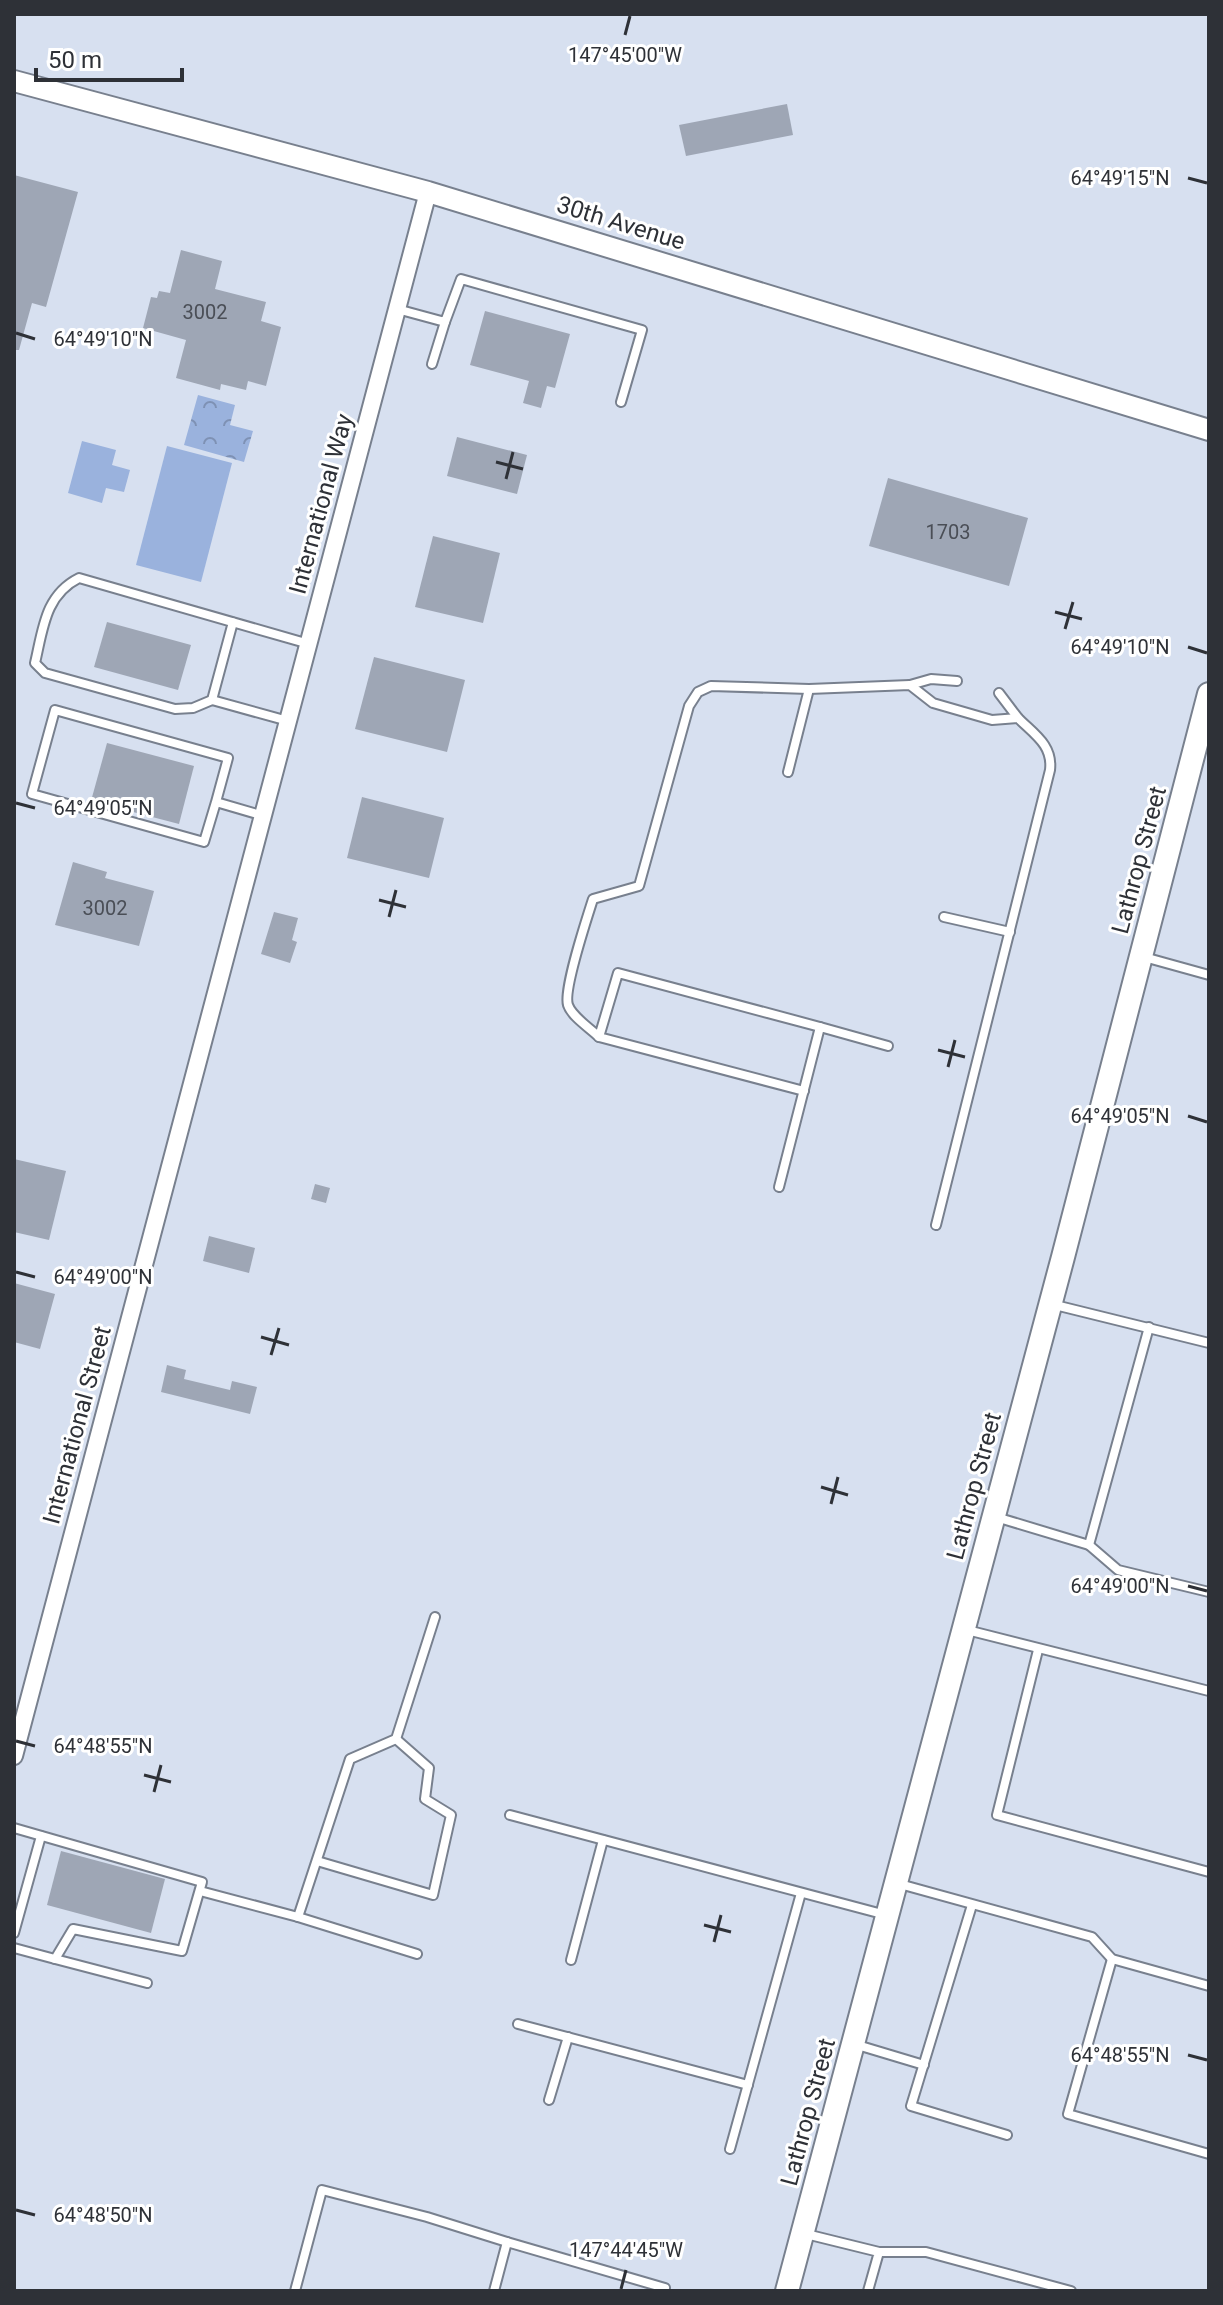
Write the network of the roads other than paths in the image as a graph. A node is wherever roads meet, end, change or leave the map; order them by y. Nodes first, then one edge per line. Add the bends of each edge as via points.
1 (14, 81) edge
2 (428, 192) junction
3 (397, 309) junction
4 (445, 322) junction
5 (432, 364) dead end
6 (621, 402) dead end
7 (1209, 430) edge
8 (233, 622) junction
9 (310, 644) junction
10 (957, 681) dead end
11 (910, 685) junction
12 (809, 689) junction
13 (999, 693) dead end
14 (1209, 694) edge
15 (212, 700) junction
16 (1018, 718) junction
17 (289, 721) junction
18 (788, 772) dead end
19 (216, 802) junction
20 (263, 822) junction
21 (944, 917) dead end
22 (1010, 932) junction
23 (1141, 956) junction
24 (1209, 975) edge
25 (820, 1027) junction
26 (599, 1037) junction
27 (888, 1046) dead end
28 (804, 1091) junction
29 (779, 1187) dead end
30 (936, 1225) dead end
31 (1050, 1304) junction
32 (1149, 1327) junction
33 (1209, 1343) edge
34 (993, 1516) junction
35 (1089, 1545) junction
36 (1209, 1592) edge
37 (435, 1617) dead end
38 (962, 1629) junction
39 (1038, 1650) junction
40 (1209, 1691) edge
41 (396, 1739) junction
42 (14, 1756) edge
43 (510, 1815) dead end
44 (14, 1828) edge
45 (41, 1836) junction
46 (603, 1840) junction
47 (317, 1861) junction
48 (1209, 1872) edge
49 (896, 1883) junction
50 (200, 1891) junction
51 (801, 1893) junction
52 (972, 1905) junction
53 (887, 1915) junction
54 (298, 1917) junction
55 (14, 1933) edge
56 (14, 1948) edge
57 (417, 1954) dead end
58 (55, 1959) junction
59 (1112, 1959) junction
60 (571, 1960) dead end
61 (147, 1983) dead end
62 (1209, 1986) edge
63 (518, 2024) dead end
64 (568, 2037) junction
65 (853, 2043) junction
66 (924, 2065) junction
67 (748, 2085) junction
68 (549, 2100) dead end
69 (1007, 2135) dead end
70 (730, 2149) dead end
71 (1209, 2154) edge
72 (803, 2233) junction
73 (507, 2242) junction
74 (879, 2252) junction
75 (295, 2291) edge
76 (494, 2291) edge
77 (664, 2291) edge
78 (787, 2291) edge
79 (868, 2291) edge
80 (1071, 2291) edge

1 - 2 street, 30th Avenue
2 - 3 street, International Way
2 - 7 street, 30th Avenue
3 - 4 lane
3 - 9 street, International Way
4 - 5 lane
4 - 6 lane via 461,279 642,330
8 - 9 lane
8 - 15 lane
8 - 15 lane via 79,578 63,586 49,608 35,663 45,673 175,709
9 - 17 street, International Way
10 - 11 lane via 931,679
11 - 12 lane
11 - 16 lane via 933,703 992,720
12 - 18 lane
12 - 26 lane via 711,686 698,692 689,706 639,886 593,899 582,937 567,1004
13 - 16 lane
14 - 23 main road, Lathrop Street
15 - 17 lane
16 - 22 lane via 1046,746 1051,760
17 - 20 street, International Way
19 - 19 lane via 228,758 55,710 32,794 204,842
19 - 20 lane
20 - 42 street, International Street
21 - 22 lane
22 - 30 lane
23 - 24 lane
23 - 31 main road, Lathrop Street
25 - 26 lane via 618,973
25 - 27 lane
25 - 28 lane
26 - 28 lane
28 - 29 lane
31 - 32 lane
31 - 34 main road, Lathrop Street
32 - 33 lane
32 - 35 lane
34 - 35 lane
34 - 38 main road, Lathrop Street
35 - 36 lane via 1118,1570
37 - 41 lane
38 - 39 lane
38 - 49 main road, Lathrop Street
39 - 40 lane
39 - 48 lane via 997,1815
41 - 47 lane via 350,1759
41 - 47 lane via 429,1768 425,1799 451,1815 433,1895
43 - 46 lane
44 - 45 lane
45 - 50 lane via 202,1882
45 - 55 lane
46 - 51 lane
46 - 60 lane
47 - 54 lane
49 - 52 lane
49 - 53 main road, Lathrop Street
50 - 54 lane
50 - 58 lane via 182,1951 73,1929
51 - 53 lane
51 - 67 lane
52 - 59 lane via 1092,1937
52 - 66 lane
53 - 65 main road, Lathrop Street
54 - 57 lane
56 - 58 lane
58 - 61 lane
59 - 62 lane
59 - 71 lane via 1068,2114
63 - 64 lane
64 - 67 lane
64 - 68 lane
65 - 66 lane
65 - 72 main road, Lathrop Street
66 - 69 lane via 911,2106
67 - 70 lane
72 - 74 lane
72 - 78 main road, Lathrop Street
73 - 75 lane via 322,2190
73 - 76 lane
73 - 77 lane
74 - 79 lane
74 - 80 lane via 926,2252

